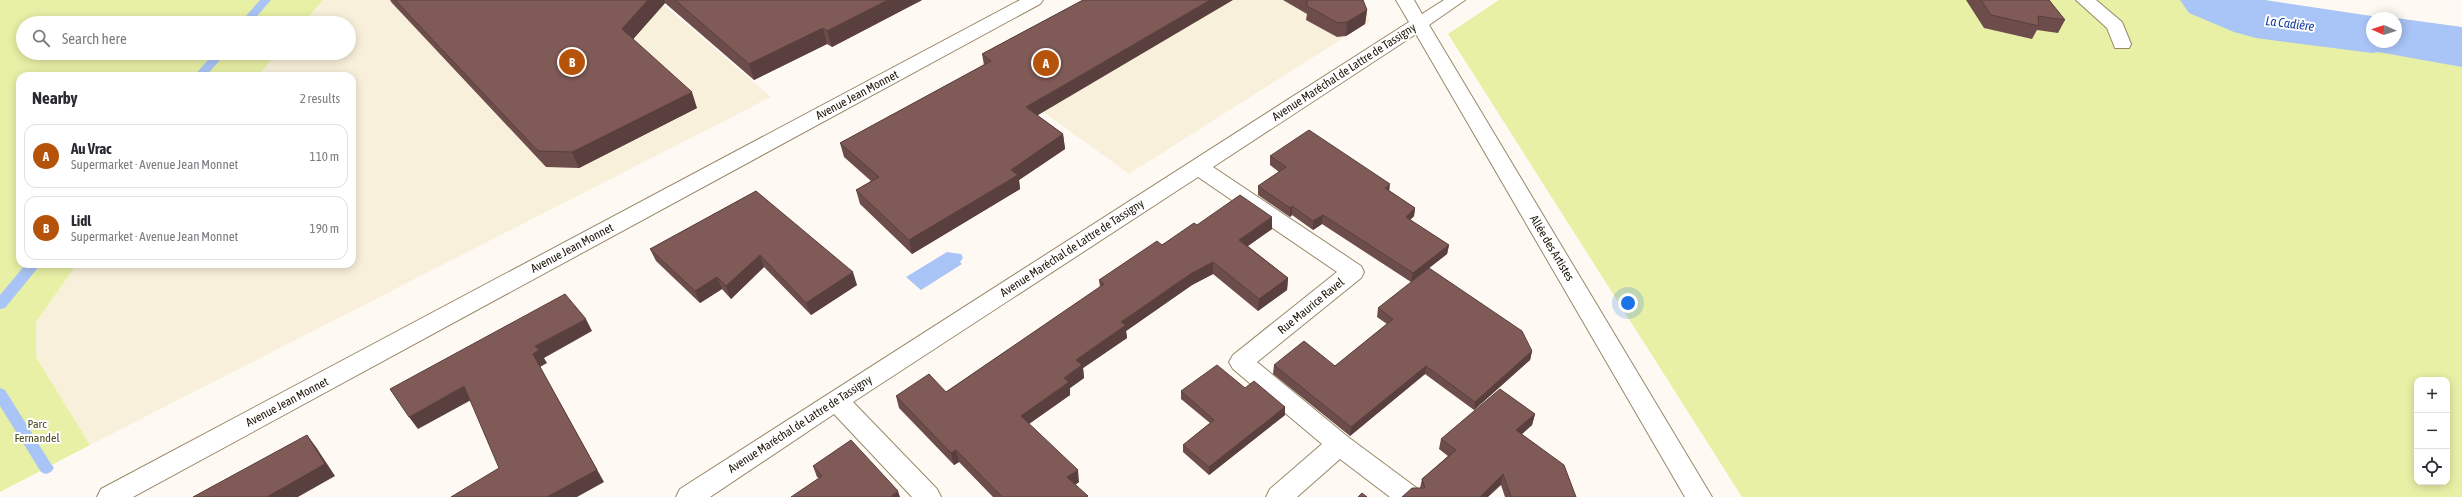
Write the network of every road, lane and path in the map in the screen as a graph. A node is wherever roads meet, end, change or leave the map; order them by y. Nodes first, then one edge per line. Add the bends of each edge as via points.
1 (1034, 0) edge
2 (1405, 0) edge
3 (1456, 0) edge
4 (2085, 0) edge
5 (1419, 24) junction
6 (2122, 44) dead end
7 (1198, 167) junction
8 (836, 400) junction
9 (1339, 444) junction
10 (110, 497) edge
11 (689, 497) edge
12 (928, 497) edge
13 (1279, 497) edge
14 (1409, 497) edge
15 (1699, 497) edge

1 - 10 street, Avenue Jean Monnet
2 - 5 street, Allée des Artistes
3 - 5 street, Avenue Maréchal de Lattre de Tassigny
4 - 6 street via 2115,26
5 - 7 street, Avenue Maréchal de Lattre de Tassigny
5 - 15 street, Allée des Artistes
7 - 8 street, Avenue Maréchal de Lattre de Tassigny
7 - 9 street, Rue Maurice Ravel via 1353,272 1241,362
8 - 11 street, Avenue Maréchal de Lattre de Tassigny
8 - 12 street
9 - 13 street
9 - 14 street, Rue Maurice Ravel

